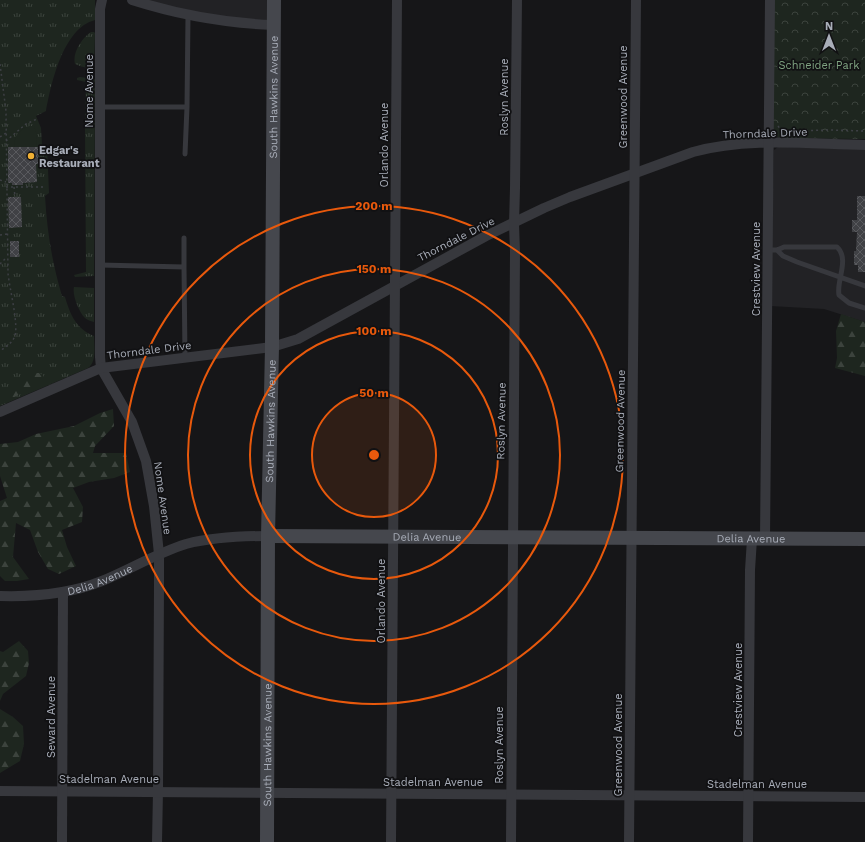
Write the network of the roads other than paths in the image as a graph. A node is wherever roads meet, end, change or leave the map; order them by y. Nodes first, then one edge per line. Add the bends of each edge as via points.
1 (102, 0) edge
2 (132, 0) edge
3 (274, 0) edge
4 (397, 0) edge
5 (517, 0) edge
6 (636, 0) edge
7 (770, 0) edge
8 (188, 16) junction
9 (273, 24) junction
10 (101, 107) junction
11 (186, 107) junction
12 (768, 143) junction
13 (865, 144) edge
14 (185, 154) dead end
15 (634, 174) junction
16 (514, 224) junction
17 (184, 238) dead end
18 (772, 250) junction
19 (100, 265) junction
20 (184, 267) junction
21 (840, 277) junction
22 (396, 285) junction
23 (865, 286) edge
24 (865, 308) edge
25 (272, 347) junction
26 (184, 358) junction
27 (101, 368) junction
28 (0, 412) edge
29 (268, 536) junction
30 (393, 536) junction
31 (512, 537) junction
32 (632, 538) junction
33 (759, 539) junction
34 (865, 540) edge
35 (159, 554) junction
36 (63, 592) junction
37 (0, 596) edge
38 (0, 791) edge
39 (63, 791) junction
40 (158, 791) junction
41 (267, 793) junction
42 (391, 794) junction
43 (511, 794) junction
44 (630, 796) junction
45 (749, 796) junction
46 (865, 797) edge
47 (62, 842) edge
48 (157, 842) edge
49 (267, 842) edge
50 (391, 842) edge
51 (511, 842) edge
52 (629, 842) edge
53 (748, 842) edge

1 - 10 street, Nome Avenue
2 - 8 street
3 - 9 main road, South Hawkins Avenue
4 - 22 street, Orlando Avenue
5 - 16 street, Roslyn Avenue
6 - 15 street, Greenwood Avenue
7 - 12 street, Crestview Avenue
8 - 9 street
8 - 11 lane
9 - 25 main road, South Hawkins Avenue
10 - 11 lane
10 - 19 street, Nome Avenue
11 - 14 lane
12 - 13 street, Thorndale Drive
12 - 15 street, Thorndale Drive via 706,149
12 - 18 street, Crestview Avenue
15 - 16 street, Thorndale Drive via 570,197
15 - 32 street, Greenwood Avenue
16 - 22 street, Thorndale Drive via 486,236
16 - 31 street, Roslyn Avenue
17 - 20 lane
18 - 21 lane
18 - 21 lane via 784,247 837,247 842,251 843,259
18 - 33 street, Crestview Avenue
19 - 20 lane
19 - 27 street, Nome Avenue
20 - 26 lane
21 - 23 lane
21 - 24 lane via 839,296 849,303
22 - 25 street, Thorndale Drive via 298,339
22 - 30 street, Orlando Avenue
25 - 26 street, Thorndale Drive
25 - 29 main road, South Hawkins Avenue
26 - 27 street, Thorndale Drive
27 - 28 street, Thorndale Drive
27 - 35 street, Nome Avenue via 132,422 146,461
29 - 30 main road, Delia Avenue
29 - 35 street, Delia Avenue via 212,538
29 - 41 main road, South Hawkins Avenue
30 - 31 main road, Delia Avenue
30 - 42 street, Orlando Avenue
31 - 32 main road, Delia Avenue
31 - 43 street, Roslyn Avenue
32 - 33 main road, Delia Avenue
32 - 44 street, Greenwood Avenue
33 - 34 main road, Delia Avenue
33 - 45 street, Crestview Avenue via 750,570
35 - 36 street, Delia Avenue via 102,581
35 - 40 street, Nome Avenue
36 - 37 street, Delia Avenue
36 - 39 street, Seward Avenue
38 - 39 street, Stadelman Avenue
39 - 40 street, Stadelman Avenue
39 - 47 street, Seward Avenue
40 - 41 street, Stadelman Avenue
40 - 48 street, Nome Avenue
41 - 42 street, Stadelman Avenue
41 - 49 main road, South Hawkins Avenue
42 - 43 street, Stadelman Avenue
42 - 50 street, Orlando Avenue
43 - 44 street, Stadelman Avenue
43 - 51 street, Roslyn Avenue
44 - 45 street, Stadelman Avenue
44 - 52 street, Greenwood Avenue
45 - 46 street, Stadelman Avenue
45 - 53 street, Crestview Avenue

